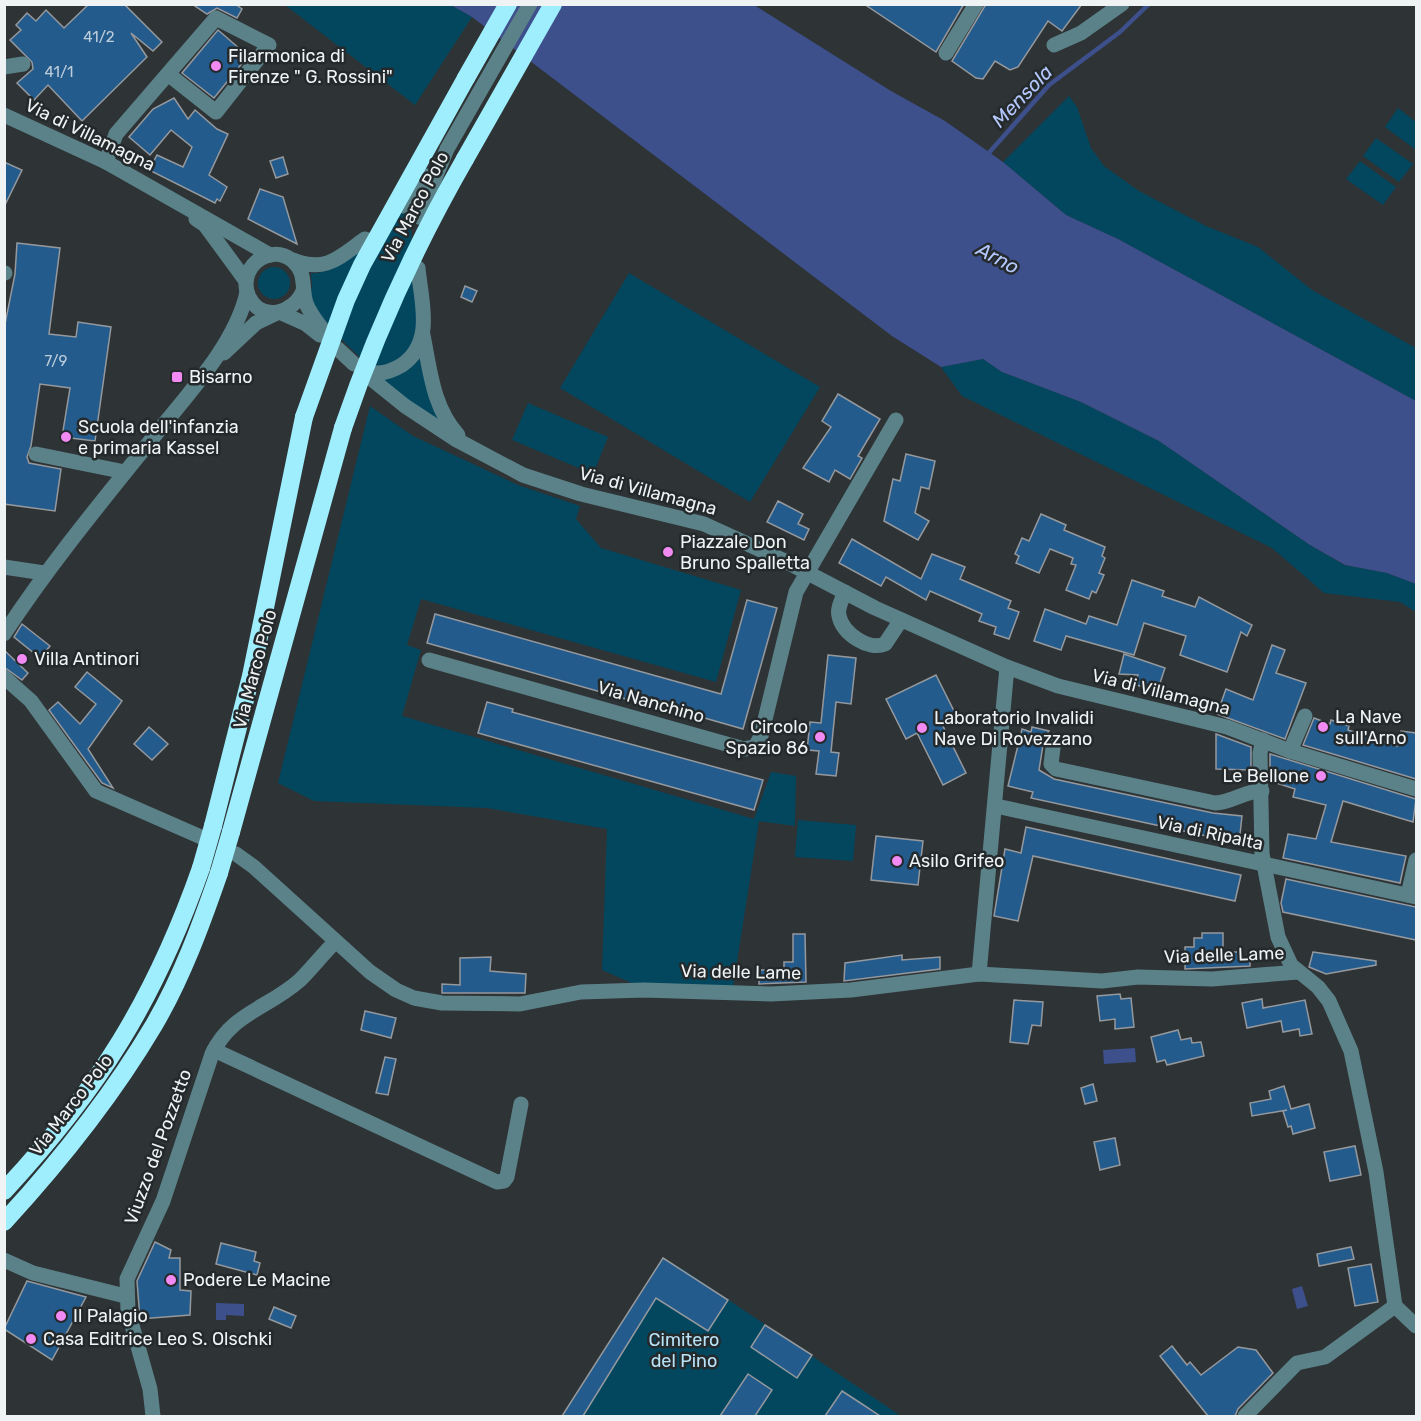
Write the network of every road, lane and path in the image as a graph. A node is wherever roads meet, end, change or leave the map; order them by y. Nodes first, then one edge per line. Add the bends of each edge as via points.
1 (508, 4) edge
2 (530, 4) edge
3 (554, 4) edge
4 (976, 4) edge
5 (1122, 4) edge
6 (1054, 45) dead end
7 (946, 53) dead end
8 (23, 64) dead end
9 (4, 67) edge
10 (168, 74) junction
11 (4, 115) edge
12 (447, 149) junction
13 (106, 162) junction
14 (158, 191) junction
15 (403, 206) dead end
16 (419, 217) dead end
17 (365, 239) dead end
18 (270, 255) junction
19 (289, 258) junction
20 (418, 268) dead end
21 (246, 286) junction
22 (303, 291) junction
23 (279, 312) junction
24 (423, 335) junction
25 (205, 372) junction
26 (896, 420) dead end
27 (36, 454) dead end
28 (502, 465) junction
29 (125, 472) junction
30 (4, 567) edge
31 (808, 572) junction
32 (44, 573) junction
33 (845, 592) junction
34 (901, 620) junction
35 (4, 634) edge
36 (429, 660) dead end
37 (1007, 667) junction
38 (4, 677) edge
39 (1305, 716) dead end
40 (1054, 740) dead end
41 (1263, 740) junction
42 (1290, 751) junction
43 (1416, 789) edge
44 (1262, 790) junction
45 (996, 806) junction
46 (207, 831) junction
47 (236, 854) dead end
48 (1416, 860) edge
49 (1264, 864) junction
50 (1412, 896) edge
51 (335, 942) junction
52 (1298, 972) junction
53 (979, 974) junction
54 (214, 1050) junction
55 (521, 1104) dead end
56 (4, 1191) edge
57 (4, 1222) edge
58 (4, 1260) edge
59 (125, 1296) junction
60 (1395, 1305) junction
61 (1416, 1326) edge
62 (153, 1416) edge
63 (1245, 1416) edge

1 - 46 highway, Via Marco Polo, bridge via 346,300 304,417 251,676
2 - 12 street
3 - 57 highway, Via Marco Polo, bridge via 430,221 396,288 363,370 343,428 219,873 174,987 127,1069 95,1114
4 - 7 street
5 - 6 street via 1081,33
8 - 9 street
10 - 10 street via 216,18 269,45 216,112
10 - 13 street via 116,134
11 - 13 street, Via di Villamagna
12 - 15 street
12 - 16 street
13 - 14 street, Via di Villamagna
14 - 18 street, Via di Villamagna
14 - 21 street, Via di Villamagna via 205,225
17 - 19 street via 324,266 308,266
18 - 19 street, Via di Villamagna
18 - 21 street via 254,264
19 - 22 street, Via di Villamagna via 302,272
20 - 24 street, Via di Villamagna
21 - 23 street, Via di Villamagna via 250,299 261,309
21 - 25 street via 239,318
22 - 23 street via 293,307
22 - 23 street, Via di Villamagna via 322,333
23 - 25 street via 252,326
24 - 28 street, Via di Villamagna via 434,391 446,419 463,440
24 - 28 street, Via di Villamagna via 404,363 389,372 370,374 405,406
25 - 29 street
26 - 31 street
27 - 29 street
28 - 31 street, Via di Villamagna via 564,489 704,524
29 - 32 street
30 - 32 street
31 - 33 street, Via di Villamagna
31 - 36 street, Via Nanchino via 796,592 759,742 750,749
32 - 35 street
33 - 34 street, Via di Villamagna
33 - 34 street via 839,607 840,620 864,643 885,644
34 - 37 street, Via di Villamagna
37 - 41 street, Via di Villamagna via 1058,686
37 - 45 street
38 - 46 street via 32,701 96,791
39 - 42 street
40 - 44 street via 1051,764 1056,769 1215,803
41 - 42 street, Via di Villamagna
41 - 44 street
42 - 43 street, Via di Villamagna
44 - 49 street
45 - 49 street, Via di Ripalta
45 - 53 street
46 - 56 highway, Via Marco Polo, bridge via 201,868 171,946 116,1052 75,1111
47 - 51 street, Via delle Lame
48 - 50 street
49 - 50 street, Via di Ripalta
49 - 52 street via 1281,947
51 - 53 street, Via delle Lame via 396,990 442,1004 520,1004 581,992 771,994 851,990
51 - 54 street, Viuzzo del Pozzetto via 300,980 235,1022
52 - 53 street, Via delle Lame via 1212,979 1138,977 1102,981
52 - 60 street via 1329,1001 1356,1064
54 - 55 street via 497,1182 504,1181 508,1173
54 - 59 street, Viuzzo del Pozzetto via 163,1201 126,1279
58 - 59 street via 33,1273
59 - 62 street, Viuzzo del Pozzetto via 150,1389
60 - 61 street
60 - 63 street via 1324,1357 1297,1363

